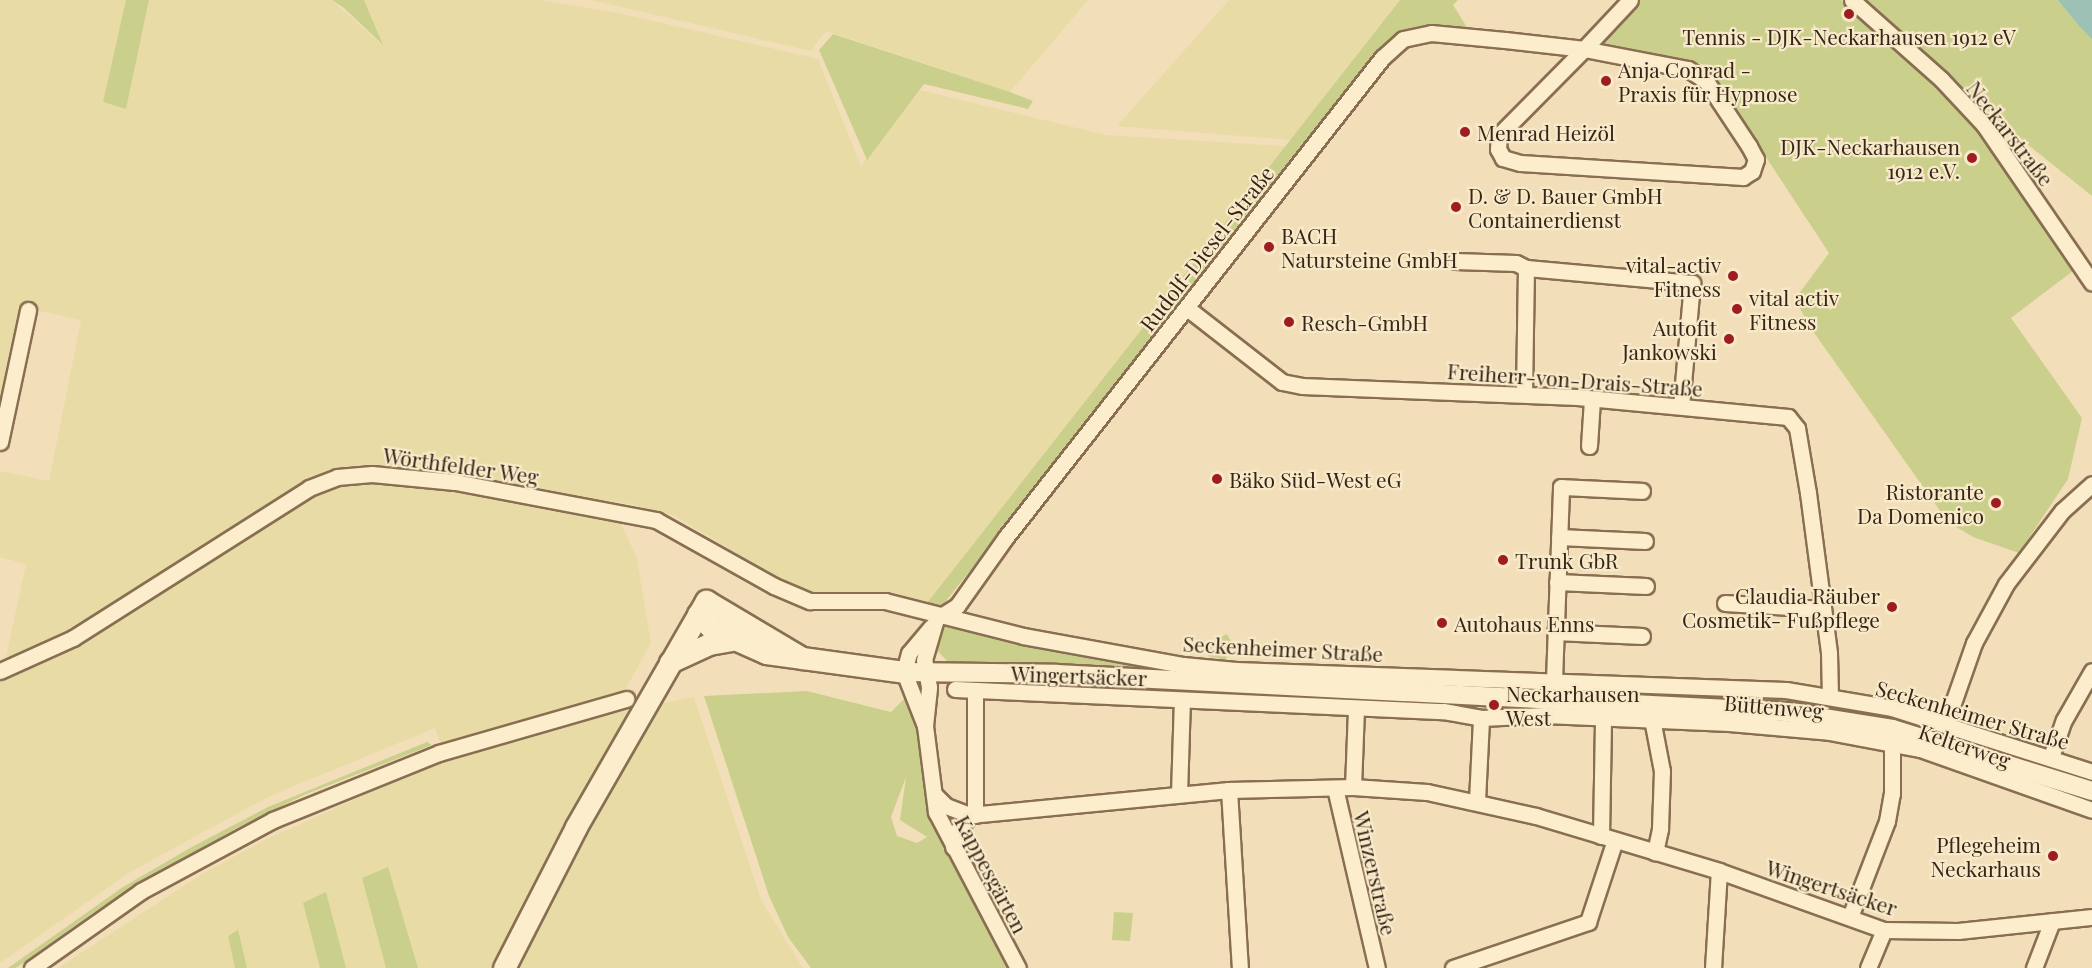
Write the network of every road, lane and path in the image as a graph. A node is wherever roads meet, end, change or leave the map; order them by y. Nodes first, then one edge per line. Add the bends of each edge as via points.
1 (1630, 0) edge
2 (1852, 0) edge
3 (1584, 49) junction
4 (1455, 261) dead end
5 (1526, 268) junction
6 (2092, 283) edge
7 (1187, 308) junction
8 (28, 310) dead end
9 (1524, 394) junction
10 (1592, 399) junction
11 (1681, 406) junction
12 (0, 442) edge
13 (1589, 446) dead end
14 (2092, 484) edge
15 (1642, 490) dead end
16 (1559, 537) junction
17 (1645, 541) dead end
18 (1557, 582) junction
19 (1646, 586) dead end
20 (1725, 603) dead end
21 (702, 607) junction
22 (1823, 609) junction
23 (945, 613) junction
24 (931, 627) junction
25 (1556, 632) junction
26 (1642, 636) dead end
27 (731, 640) junction
28 (802, 658) junction
29 (670, 662) junction
30 (0, 671) edge
31 (2092, 671) edge
32 (904, 672) junction
33 (927, 672) junction
34 (1554, 680) junction
35 (955, 689) dead end
36 (975, 692) junction
37 (1830, 697) junction
38 (626, 699) dead end
39 (1182, 700) junction
40 (1356, 708) junction
41 (1603, 717) junction
42 (1481, 718) junction
43 (1652, 719) junction
44 (1946, 723) junction
45 (925, 726) junction
46 (1892, 745) junction
47 (2051, 758) junction
48 (2092, 772) edge
49 (1353, 787) junction
50 (1335, 788) junction
51 (1228, 790) junction
52 (2092, 791) edge
53 (934, 794) junction
54 (1179, 794) junction
55 (1477, 801) junction
56 (2092, 810) edge
57 (973, 815) junction
58 (1608, 838) junction
59 (953, 847) junction
60 (1654, 852) junction
61 (1719, 871) junction
62 (1850, 917) junction
63 (2092, 917) edge
64 (2052, 921) junction
65 (1884, 930) junction
66 (33, 968) edge
67 (504, 968) edge
68 (1018, 968) edge
69 (1240, 968) edge
70 (1377, 968) edge
71 (1453, 968) edge
72 (1713, 968) edge
73 (1868, 968) edge
74 (2034, 968) edge

1 - 3 street
2 - 6 street, Neckarstraße via 1941,79 1984,125
3 - 3 street, Rudolf-Diesel-Straße via 1499,135 1498,149 1503,158 1520,163 1743,177 1752,171 1756,159 1749,146 1698,73
3 - 7 street, Rudolf-Diesel-Straße via 1431,33 1403,39 1382,58
4 - 5 street via 1515,263
5 - 9 street
5 - 11 street via 1692,284
7 - 9 street, Freiherr-von-Drais-Straße via 1282,382 1302,386
7 - 23 street, Rudolf-Diesel-Straße via 1006,537 957,606
8 - 12 street
9 - 10 street, Freiherr-von-Drais-Straße
10 - 11 street, Freiherr-von-Drais-Straße
10 - 13 street
11 - 22 street, Freiherr-von-Drais-Straße via 1756,411 1794,421
14 - 44 street via 2062,511 2006,584 1974,643
15 - 16 street via 1561,487
16 - 17 street
16 - 18 street
18 - 19 street
18 - 25 street
20 - 22 street
21 - 27 main road via 712,629
21 - 28 main road
21 - 29 main road
22 - 37 street, Freiherr-von-Drais-Straße
23 - 24 street, Rudolf-Diesel-Straße
23 - 30 street, Wörthfelder Weg via 931,614 868,598 810,601 774,586 696,539 629,513 455,483 350,474 309,488 82,633
23 - 34 street, Seckenheimer Straße via 1023,636 1183,665
24 - 32 street, Rudolf-Diesel-Straße via 909,653
24 - 33 street via 924,660
25 - 26 street
25 - 34 street
27 - 28 main road via 766,653
27 - 29 main road via 709,644
28 - 32 main road
29 - 67 main road via 576,827
31 - 47 street via 2064,720
32 - 33 street
32 - 45 street, Kappesgärten
33 - 45 street, Kappesgärten
33 - 52 street via 1057,674 1786,712 1893,729
34 - 37 street, Seckenheimer Straße via 1736,687
35 - 36 street, Wingertsäcker
36 - 39 street, Wingertsäcker
36 - 57 street
37 - 44 street, Seckenheimer Straße
38 - 66 street via 440,753 273,820 141,891
39 - 40 street, Wingertsäcker
39 - 54 street
40 - 42 street, Wingertsäcker via 1443,711
40 - 49 street
41 - 42 street, Wingertsäcker
41 - 43 street, Büttenweg
41 - 58 street
42 - 55 street
43 - 46 street, Büttenweg via 1829,732
43 - 60 street via 1662,771 1660,829
44 - 47 street, Seckenheimer Straße
45 - 53 street, Kappesgärten
46 - 56 street, Kelterweg via 1920,748
46 - 62 street, Kelterweg via 1892,794 1887,821
47 - 48 street, Seckenheimer Straße
49 - 50 street, Wingertsäcker
49 - 55 street, Wingertsäcker via 1427,792
50 - 51 street, Wingertsäcker
50 - 70 street, Winzerstraße
51 - 54 street, Wingertsäcker
51 - 69 street
53 - 57 street, Wingertsäcker via 946,806
53 - 59 street, Kappesgärten via 936,812
54 - 57 street, Wingertsäcker
55 - 58 street, Wingertsäcker
57 - 59 street via 958,830
58 - 60 street, Wingertsäcker
58 - 71 street via 1588,922
59 - 68 street, Kappesgärten
60 - 61 street, Wingertsäcker
61 - 62 street, Wingertsäcker
61 - 72 street
62 - 65 street, Wingertsäcker
63 - 64 street, Wingertsäcker
64 - 65 street, Wingertsäcker via 1958,931
64 - 74 street
65 - 73 street

